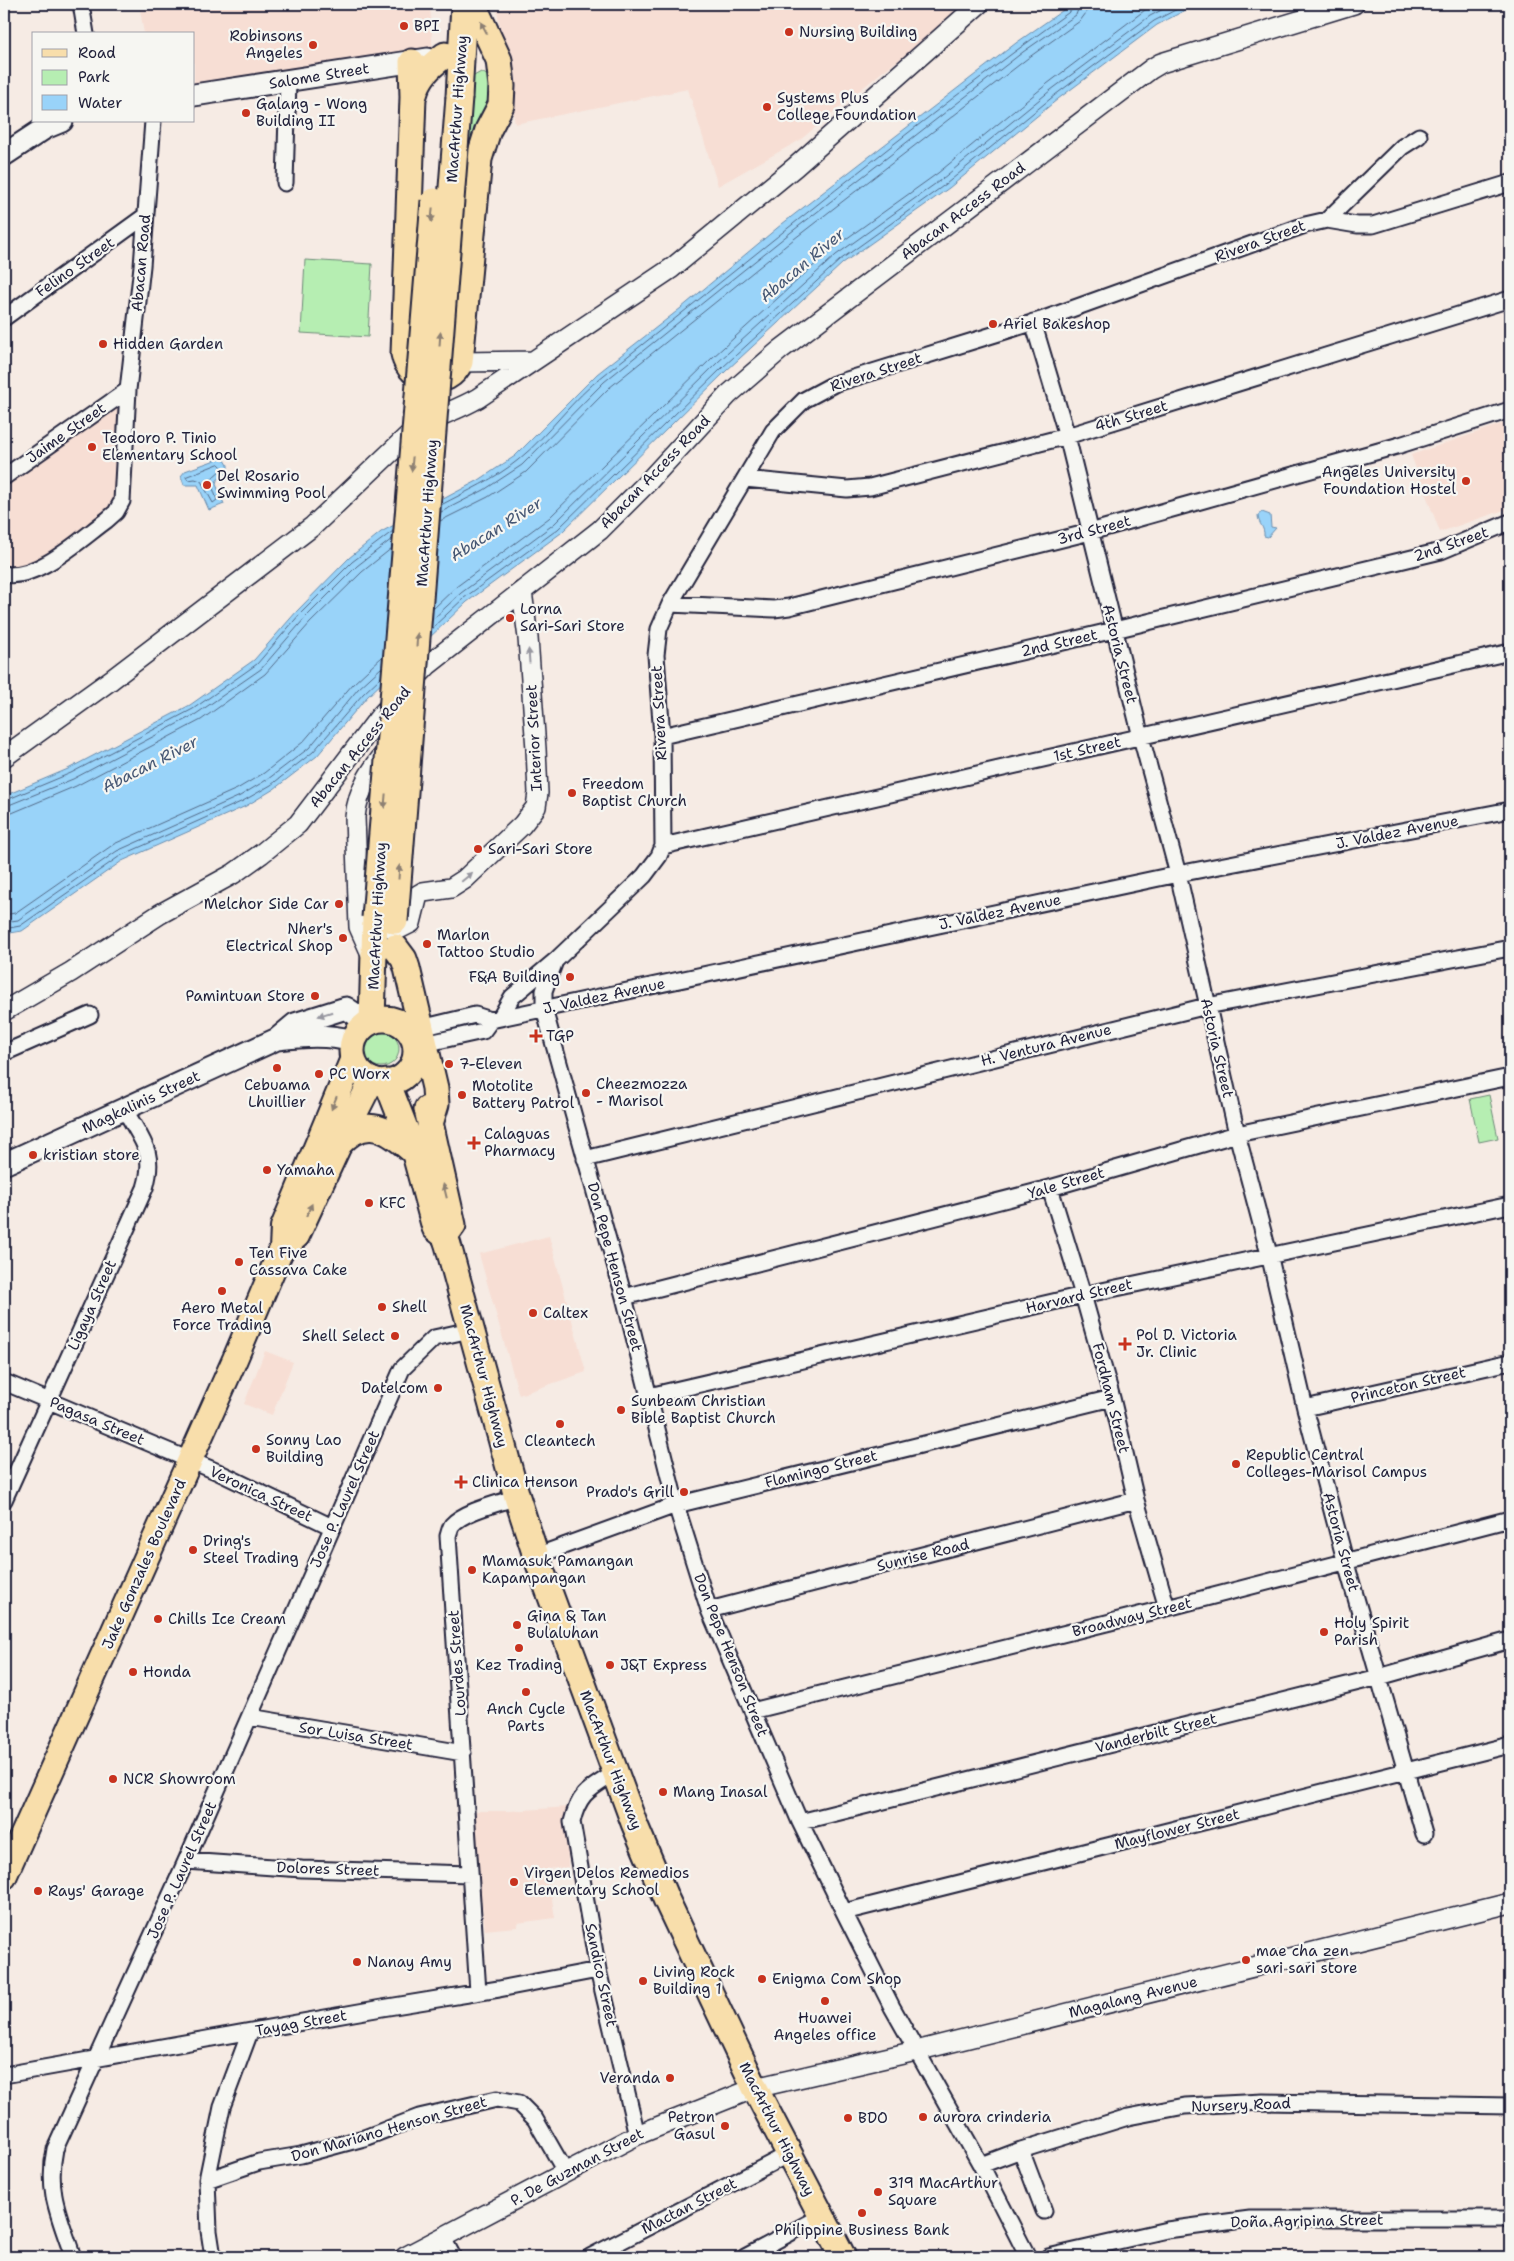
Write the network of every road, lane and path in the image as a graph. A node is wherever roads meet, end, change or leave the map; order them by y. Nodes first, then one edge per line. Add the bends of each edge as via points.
1 (81, 4) edge
2 (447, 4) edge
3 (464, 4) edge
4 (472, 4) edge
5 (978, 4) edge
6 (1354, 4) edge
7 (86, 32) edge
8 (445, 55) junction
9 (412, 62) junction
10 (288, 81) junction
11 (502, 86) junction
12 (454, 91) junction
13 (195, 95) edge
14 (413, 97) junction
15 (60, 122) edge
16 (153, 122) edge
17 (1419, 136) dead end
18 (4, 155) edge
19 (285, 183) dead end
20 (1510, 183) edge
21 (145, 216) junction
22 (1327, 220) junction
23 (1510, 299) edge
24 (4, 318) edge
25 (1033, 322) junction
26 (534, 361) junction
27 (460, 362) junction
28 (413, 373) junction
29 (128, 390) junction
30 (1510, 410) edge
31 (1067, 436) junction
32 (404, 437) junction
33 (4, 477) edge
34 (745, 479) junction
35 (1510, 522) edge
36 (1090, 532) junction
37 (4, 574) edge
38 (522, 591) junction
39 (670, 604) junction
40 (1114, 630) junction
41 (1510, 652) edge
42 (428, 665) junction
43 (381, 715) junction
44 (662, 736) junction
45 (1141, 737) junction
46 (395, 738) junction
47 (4, 756) edge
48 (1510, 810) edge
49 (663, 846) junction
50 (1178, 874) junction
51 (390, 929) junction
52 (1510, 948) edge
53 (373, 959) junction
54 (556, 960) junction
55 (1207, 1006) junction
56 (544, 1009) junction
57 (4, 1012) edge
58 (90, 1015) dead end
59 (495, 1019) junction
60 (361, 1036) junction
61 (414, 1038) junction
62 (277, 1039) junction
63 (4, 1054) edge
64 (1510, 1077) edge
65 (380, 1081) junction
66 (125, 1110) junction
67 (1237, 1134) junction
68 (340, 1143) junction
69 (416, 1154) junction
70 (585, 1159) junction
71 (4, 1164) edge
72 (1050, 1188) junction
73 (1510, 1205) edge
74 (445, 1236) junction
75 (282, 1249) junction
76 (1269, 1254) junction
77 (1083, 1294) junction
78 (624, 1297) junction
79 (470, 1330) junction
80 (1510, 1362) edge
81 (4, 1382) edge
82 (649, 1396) junction
83 (1112, 1398) junction
84 (48, 1401) junction
85 (1305, 1408) junction
86 (190, 1461) junction
87 (517, 1497) junction
88 (4, 1500) edge
89 (1136, 1500) junction
90 (676, 1505) junction
91 (1510, 1519) edge
92 (332, 1527) junction
93 (536, 1556) junction
94 (1345, 1560) junction
95 (1167, 1608) junction
96 (709, 1610) junction
97 (1510, 1640) edge
98 (1379, 1676) junction
99 (752, 1711) junction
100 (250, 1718) junction
101 (1510, 1745) edge
102 (463, 1753) junction
103 (1405, 1772) junction
104 (614, 1773) junction
105 (800, 1822) junction
106 (1424, 1834) dead end
107 (186, 1861) junction
108 (470, 1874) junction
109 (4, 1877) edge
110 (1510, 1903) edge
111 (844, 1912) junction
112 (598, 1970) junction
113 (478, 1992) junction
114 (250, 2032) junction
115 (916, 2052) junction
116 (97, 2059) junction
117 (4, 2075) edge
118 (754, 2088) junction
119 (1510, 2106) edge
120 (637, 2135) junction
121 (1021, 2150) junction
122 (789, 2154) junction
123 (981, 2165) junction
124 (566, 2173) junction
125 (207, 2180) junction
126 (1044, 2212) dead end
127 (822, 2216) junction
128 (1510, 2219) edge
129 (443, 2238) junction
130 (73, 2257) edge
131 (212, 2257) edge
132 (405, 2257) edge
133 (453, 2257) edge
134 (590, 2257) edge
135 (745, 2257) edge
136 (843, 2257) edge
137 (1028, 2257) edge
138 (1048, 2257) edge

1 - 7 street
2 - 8 highway, MacArthur Highway
3 - 12 highway, MacArthur Highway
11 -> 4 highway via 499,60
5 - 26 street via 795,167 672,268
6 - 38 street, Abacan Access Road via 1161,63 1151,69 780,350 728,395 611,520
8 - 9 main road, Salome Street
8 - 12 highway, MacArthur Highway
8 - 14 highway via 427,68
9 - 10 main road, Salome Street
9 - 14 highway
10 - 13 main road, Salome Street
10 - 19 street
11 - 12 highway via 495,67 485,63 474,66
11 - 27 highway via 501,105 488,130 478,170
12 - 51 highway, MacArthur Highway, bridge
14 - 28 highway via 404,345 406,362
15 - 18 main road
16 - 21 street, Abacan Road
17 - 22 street via 1402,147
20 - 22 street, Rivera Street via 1373,225
21 - 24 street, Felino Street
21 - 29 street, Abacan Road
22 - 25 street, Rivera Street
23 - 31 street, 4th Street
25 - 31 street, Astoria Street
25 - 34 street, Rivera Street via 834,384 796,406 772,431
26 - 27 street
26 - 32 street via 463,407 427,421
27 - 28 highway via 447,378 428,379
28 - 32 street
29 - 33 street, Jaime Street
29 - 37 street, Abacan Road via 122,501 116,512 47,564 25,572
30 - 36 street, 3rd Street via 1400,445
31 - 34 street, 4th Street via 859,489
31 - 36 street, Astoria Street
32 - 47 street via 313,526 111,680
34 - 39 street, Rivera Street
35 - 40 street, 2nd Street via 1441,550
36 - 39 street, 3rd Street via 789,607
36 - 40 street, Astoria Street
38 - 42 street, Abacan Access Road
51 -> 38 street, Interior Street via 411,923 418,895 450,888 466,879 522,825 536,807 534,715
39 - 44 street, Rivera Street via 659,629 656,655
40 - 44 street, 2nd Street
40 - 45 street, Astoria Street
41 - 45 street, 1st Street
42 - 43 street, Abacan Access Road
42 - 46 street
43 - 46 street via 393,726
43 - 57 street, Abacan Access Road via 298,824 262,854
44 - 49 street, Rivera Street
45 - 49 street, 1st Street
45 - 50 street, Astoria Street
46 - 53 street via 368,773 356,804 359,927
48 - 50 street, J. Valdez Avenue
49 - 54 street via 644,876
50 - 55 street, Astoria Street
50 - 56 street, J. Valdez Avenue
51 - 53 highway, MacArthur Highway
51 - 61 highway, MacArthur Highway
52 - 55 street, H. Ventura Avenue
53 - 60 highway, MacArthur Highway
54 - 56 street via 544,991
54 - 59 street via 512,997
55 - 67 street, Astoria Street
55 - 70 street, H. Ventura Avenue
56 - 59 street, J. Valdez Avenue
56 - 70 street, Don Pepe Henson Street
58 - 63 street
59 - 61 street, J. Valdez Avenue via 483,1031
60 - 61 highway via 380,1019
60 - 62 main road, Magkalinis Street via 314,1035
60 -> 62 main road, Magkalinis Street via 346,1008 295,1024
60 - 65 highway via 360,1072
60 -> 75 main road, Jake Gonzales Boulevard via 283,1227
61 - 65 highway via 404,1075 396,1080
74 -> 61 highway, MacArthur Highway via 453,1225
62 - 66 main road, Magkalinis Street
64 - 67 street, Yale Street
65 - 68 main road, Jake Gonzales Boulevard
65 - 69 highway, MacArthur Highway
66 - 71 main road, Magkalinis Street
66 - 84 street, Ligaya Street via 149,1152 150,1171
67 - 72 street, Yale Street
67 - 76 street, Astoria Street
68 - 69 highway via 346,1136 363,1128 381,1128
75 -> 68 main road, Jake Gonzales Boulevard via 297,1236
69 - 74 highway, MacArthur Highway via 435,1228
70 - 78 street, Don Pepe Henson Street
72 - 77 street, Fordham Street
72 - 78 street, Yale Street
73 - 76 street, Harvard Street
74 - 79 highway, MacArthur Highway
75 - 86 main road, Jake Gonzales Boulevard
76 - 77 street, Harvard Street
76 - 85 street, Astoria Street
77 - 82 street, Harvard Street
77 - 83 street, Fordham Street
78 - 82 street, Don Pepe Henson Street
79 - 87 highway, MacArthur Highway
79 - 92 street, Jose P. Laurel Street via 434,1338 402,1369
80 - 85 street, Princeton Street
81 - 84 street, Pagasa Street
82 - 90 street, Don Pepe Henson Street
83 - 89 street, Fordham Street
83 - 90 street, Flamingo Street
84 - 86 street, Pagasa Street
84 - 88 street, Ligaya Street
85 - 94 street, Astoria Street
86 - 92 street, Veronica Street
86 - 109 main road, Jake Gonzales Boulevard
87 - 93 highway, MacArthur Highway
87 - 102 street, Lourdes Street via 460,1519 448,1536
89 - 95 street, Fordham Street
89 - 96 street, Sunrise Road
90 - 93 street, Flamingo Street
90 - 96 street, Don Pepe Henson Street
91 - 94 street, Broadway Street
92 - 100 street, Jose P. Laurel Street
93 - 104 highway, MacArthur Highway
94 - 95 street, Broadway Street
94 - 98 street, Astoria Street
95 - 99 street, Broadway Street
96 - 99 street, Don Pepe Henson Street
97 - 98 street, Vanderbilt Street
98 - 103 street, Astoria Street
98 - 105 street, Vanderbilt Street
99 - 105 street, Don Pepe Henson Street
100 - 102 street, Sor Luisa Street
100 - 107 street, Jose P. Laurel Street
101 - 103 street, Mayflower Street
102 - 108 street, Lourdes Street
103 - 106 street, Astoria Street
103 - 111 street, Mayflower Street
104 - 112 street, Sandico Street via 583,1795 576,1804 572,1822
104 - 118 highway, MacArthur Highway via 666,1900
105 - 111 street, Don Pepe Henson Street
107 - 108 street, Dolores Street via 302,1870
107 - 116 street, Jose P. Laurel Street
108 - 113 street, Lourdes Street
110 - 115 street, Magalang Avenue
111 - 115 street, Don Pepe Henson Street
112 - 113 street, Tayag Street
112 - 120 street, Sandico Street
113 - 114 street, Tayag Street
114 - 116 street, Tayag Street
114 - 125 street via 222,2107
115 - 118 street, Magalang Avenue
115 - 123 street, Don Pepe Henson Street
116 - 117 street, Tayag Street
116 - 130 street, Jose P. Laurel Street via 55,2149 50,2170 52,2193
118 - 120 street, P. De Guzman Street
118 - 122 highway, MacArthur Highway
119 - 121 street, Nursery Road via 1262,2102 1185,2106 1128,2117
120 - 124 street, P. De Guzman Street
121 - 123 street, Nursery Road
121 - 126 street
122 - 127 highway, MacArthur Highway
122 - 134 street, Mactan Street
123 - 137 street, Don Pepe Henson Street
124 - 125 street, Don Mariano Henson Street via 535,2119 518,2103 496,2099 419,2117 364,2138 301,2155 259,2162
124 - 129 street, P. De Guzman Street
125 - 131 street
127 - 135 street
127 - 136 highway, MacArthur Highway
128 - 138 street, Doña Agripina Street via 1250,2219 1166,2230
129 - 132 street, P. De Guzman Street
129 - 133 street

